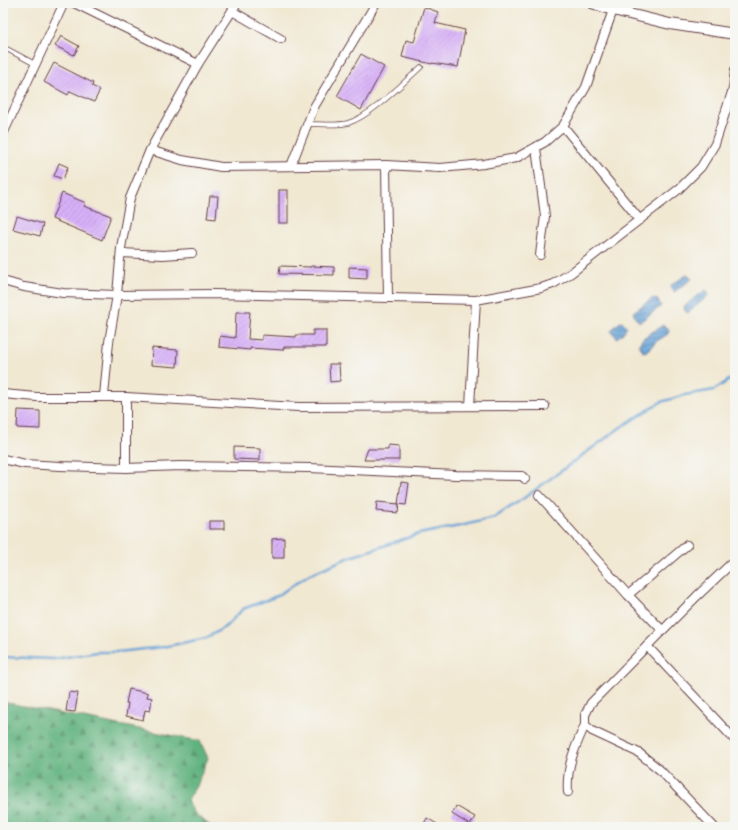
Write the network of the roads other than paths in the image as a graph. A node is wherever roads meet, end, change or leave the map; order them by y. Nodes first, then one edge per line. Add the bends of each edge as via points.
1 (64, 3) edge
2 (74, 3) edge
3 (237, 3) edge
4 (376, 3) edge
5 (592, 3) edge
6 (614, 10) junction
7 (232, 11) junction
8 (735, 34) edge
9 (280, 39) dead end
10 (3, 47) edge
11 (36, 64) junction
12 (198, 64) junction
13 (422, 67) dead end
14 (735, 70) edge
15 (309, 124) junction
16 (563, 126) junction
17 (3, 134) edge
18 (536, 148) junction
19 (150, 150) junction
20 (386, 165) junction
21 (291, 166) junction
22 (640, 220) junction
23 (121, 253) junction
24 (192, 253) dead end
25 (540, 255) dead end
26 (3, 281) edge
27 (117, 295) junction
28 (388, 298) junction
29 (476, 300) junction
30 (3, 394) edge
31 (104, 396) junction
32 (126, 397) junction
33 (470, 406) junction
34 (545, 406) dead end
35 (3, 459) edge
36 (126, 468) junction
37 (525, 479) dead end
38 (539, 495) dead end
39 (688, 546) dead end
40 (735, 560) edge
41 (628, 595) junction
42 (662, 630) junction
43 (647, 646) junction
44 (585, 725) junction
45 (735, 740) edge
46 (568, 792) dead end
47 (714, 827) edge

1 - 11 street
2 - 12 street
3 - 7 street
4 - 15 street via 314,107
5 - 6 street
6 - 8 street via 670,24
6 - 16 street via 586,87
7 - 9 street
7 - 12 street
10 - 11 lane
11 - 17 street
12 - 19 street
13 - 15 lane via 370,112 349,122 335,125
14 - 22 street via 733,89 715,144 701,167 679,189
15 - 21 street
16 - 18 street
16 - 22 street
18 - 20 street via 516,158 484,164 440,168
18 - 25 street via 545,216
19 - 21 street via 182,160 221,167
19 - 23 street via 130,198
20 - 21 street
20 - 28 street
22 - 29 street via 554,284
23 - 24 street
23 - 27 street
26 - 27 street via 63,293
27 - 28 street via 213,294
27 - 31 street
28 - 29 street
29 - 33 street
30 - 31 street via 37,397
31 - 32 street
32 - 33 street via 298,407
32 - 36 street
33 - 34 street
35 - 36 street via 25,464
36 - 37 street via 310,468 522,476
38 - 41 street
39 - 41 street
40 - 42 street
41 - 42 street
42 - 43 street
43 - 44 street via 591,703 585,715
43 - 45 street
44 - 46 street via 568,769
44 - 47 street via 592,731 639,753 660,770

